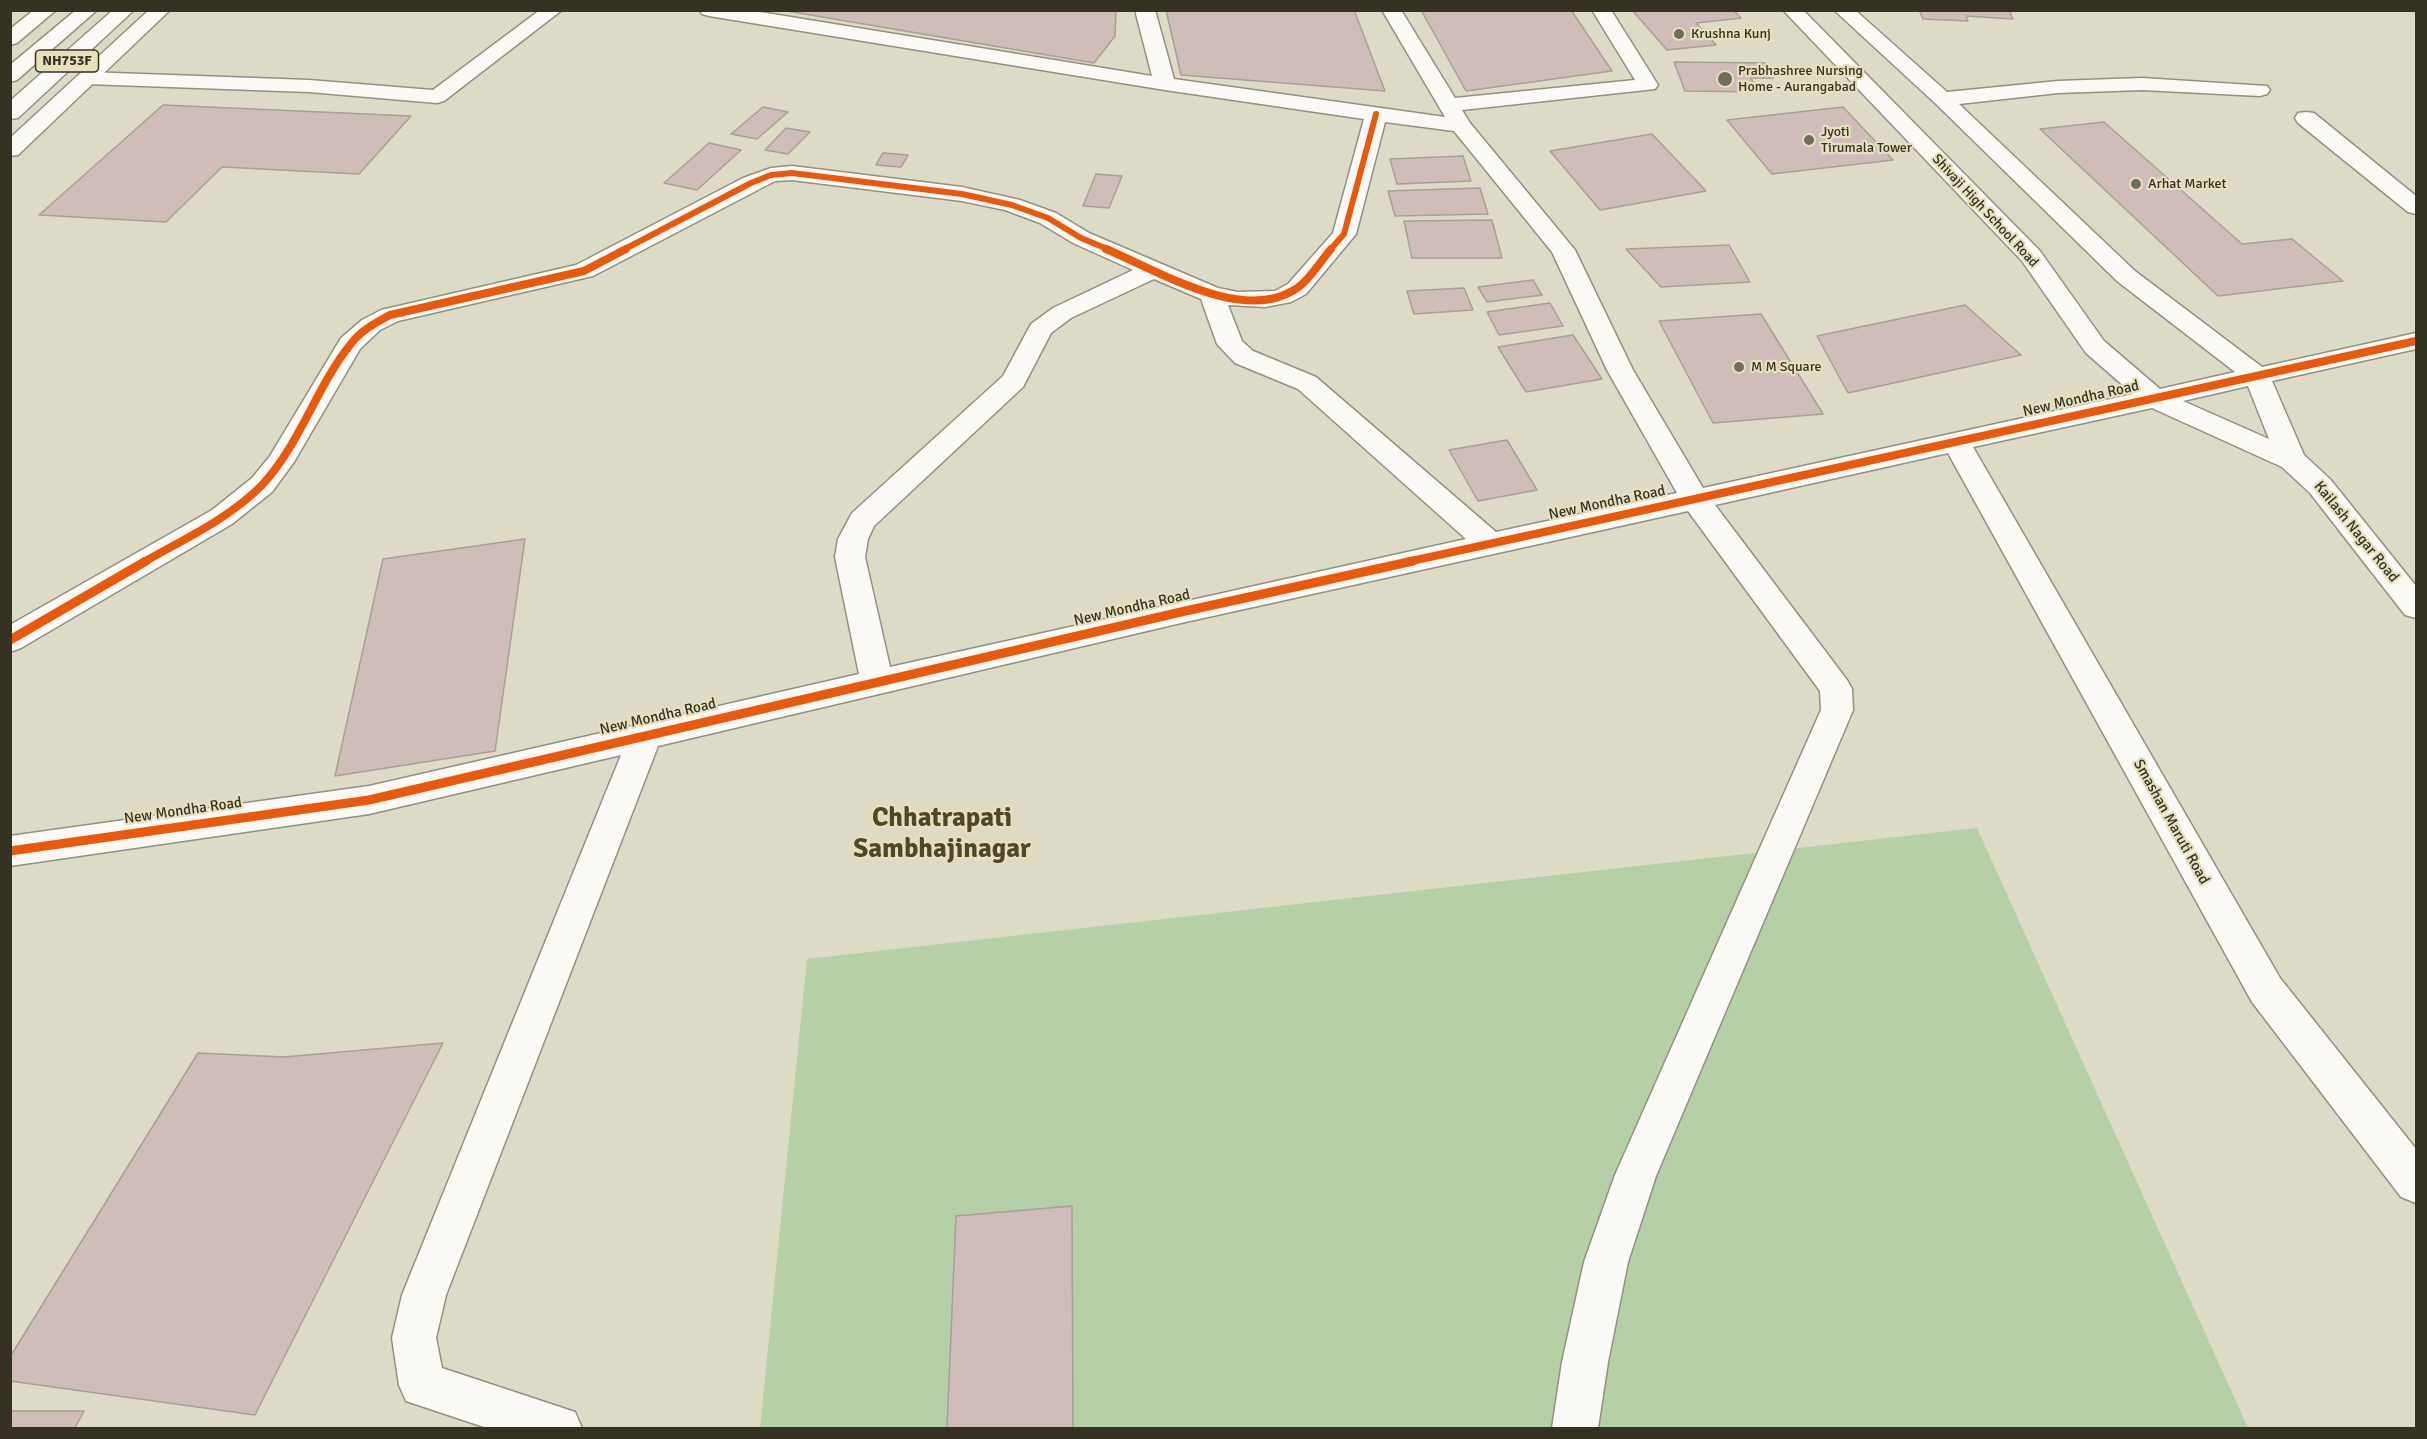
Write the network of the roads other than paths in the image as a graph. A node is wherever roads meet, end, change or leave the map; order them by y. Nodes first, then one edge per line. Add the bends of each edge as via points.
1 (46, 10) edge
2 (88, 10) edge
3 (125, 10) edge
4 (161, 10) edge
5 (553, 10) edge
6 (709, 10) edge
7 (1145, 10) edge
8 (1391, 10) edge
9 (1601, 10) edge
10 (1792, 10) edge
11 (1843, 10) edge
12 (14, 34) edge
13 (10, 76) edge
14 (87, 78) junction
15 (1166, 84) junction
16 (2260, 90) dead end
17 (1942, 99) junction
18 (1448, 105) junction
19 (10, 113) edge
20 (1376, 114) junction
21 (2306, 117) dead end
22 (1461, 126) junction
23 (10, 150) edge
24 (2416, 207) edge
25 (1152, 270) junction
26 (1212, 295) junction
27 (2416, 341) edge
28 (2257, 376) junction
29 (2154, 398) junction
30 (1956, 442) junction
31 (2292, 460) junction
32 (1695, 499) junction
33 (1490, 544) junction
34 (2416, 607) edge
35 (10, 640) edge
36 (877, 682) junction
37 (645, 736) junction
38 (10, 851) edge
39 (2416, 1182) edge
40 (559, 1428) edge
41 (1575, 1428) edge

1 - 12 main road
2 - 13 main road, NH753F
3 - 19 main road, NH753F
4 - 14 main road
5 - 14 main road via 437,97 309,86
6 - 15 main road
7 - 15 main road
8 - 18 main road
9 - 18 main road via 1648,85
10 - 29 main road, Shivaji High School Road via 2031,256 2095,347
11 - 17 main road
14 - 23 main road
15 - 20 main road
16 - 17 main road via 2142,84 2058,87
17 - 28 main road via 2126,276
18 - 22 main road
20 - 22 main road
20 - 26 main road via 1344,234 1297,289 1265,300
21 - 24 main road
22 - 32 main road via 1563,250 1620,370
25 - 26 main road
25 - 35 main road via 1081,238 1048,218 1012,205 962,194 815,174 771,175 584,271 415,308 371,325 350,344 280,462 261,485 222,517
25 - 36 main road via 1062,313 1040,329 1014,381 862,520 850,558
26 - 33 main road via 1230,344 1244,357 1307,383
27 - 28 main road
28 - 29 main road, New Mondha Road
28 - 31 main road
29 - 30 main road, New Mondha Road
29 - 31 main road, Shivaji High School Road
30 - 32 main road, New Mondha Road
30 - 39 main road, Smashan Maruti Road via 2266,990
31 - 34 main road, Kailash Nagar Road via 2320,486
32 - 33 main road, New Mondha Road
32 - 41 main road via 1836,688 1837,710 1636,1175 1606,1262
33 - 36 main road, New Mondha Road
36 - 37 main road, New Mondha Road
37 - 38 main road, New Mondha Road via 369,800
37 - 40 main road via 424,1295 414,1338 422,1385

